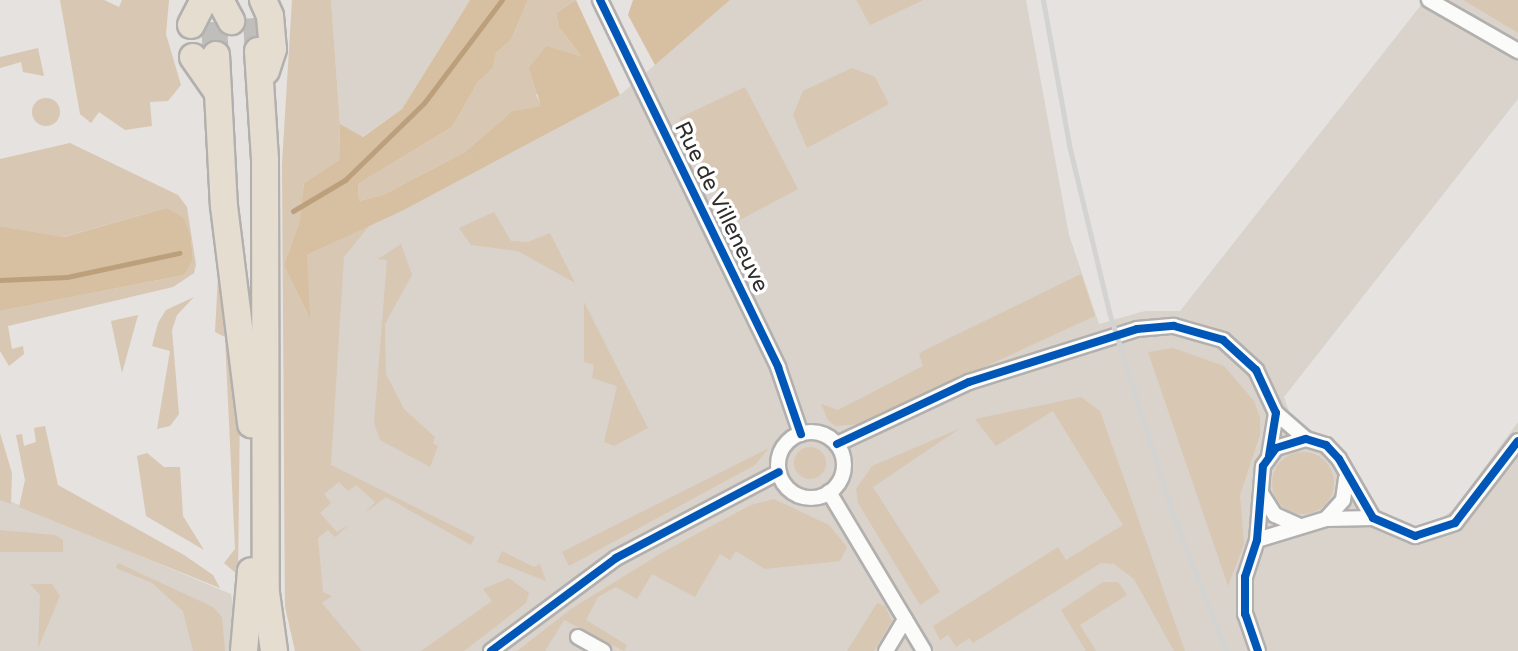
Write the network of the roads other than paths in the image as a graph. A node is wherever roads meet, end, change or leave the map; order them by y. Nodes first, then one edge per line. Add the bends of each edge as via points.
1 (600, 0) edge
2 (1429, 0) edge
3 (227, 10) edge
4 (1518, 51) edge
5 (226, 54) junction
6 (260, 90) junction
7 (218, 93) junction
8 (1276, 413) junction
9 (801, 434) junction
10 (1306, 439) junction
11 (1518, 441) edge
12 (837, 444) junction
13 (1269, 456) junction
14 (779, 472) junction
15 (1346, 477) junction
16 (829, 492) junction
17 (1261, 492) junction
18 (1373, 518) junction
19 (1326, 519) junction
20 (1297, 525) junction
21 (1257, 540) junction
22 (905, 619) junction
23 (578, 637) dead end
24 (244, 651) edge
25 (274, 651) edge
26 (491, 651) edge
27 (603, 651) edge
28 (886, 651) edge
29 (924, 651) edge
30 (1258, 651) edge

1 - 9 street, Rue de Villeneuve via 778,367
2 - 4 street
3 - 6 highway via 273,49
5 - 6 highway
5 - 7 highway
5 - 7 highway
6 - 25 highway via 266,593
7 - 24 highway via 224,206 252,441 252,566
8 - 10 street
8 - 12 street via 1262,379 1233,346 1198,330 1160,326 969,382
8 - 13 street
9 - 12 street via 818,433
9 - 14 street via 781,450
10 - 13 street via 1287,442
10 - 15 street via 1333,451
11 - 18 street via 1445,530 1406,535
12 - 16 street via 843,467
13 - 17 street
14 - 16 street via 799,495
14 - 26 street via 616,558
15 - 18 street
15 - 19 street via 1343,500
16 - 22 street
17 - 20 street via 1275,515
17 - 21 street
18 - 19 street
19 - 20 street
20 - 21 street
21 - 30 street via 1244,593
22 - 28 street
22 - 29 street
23 - 27 street

